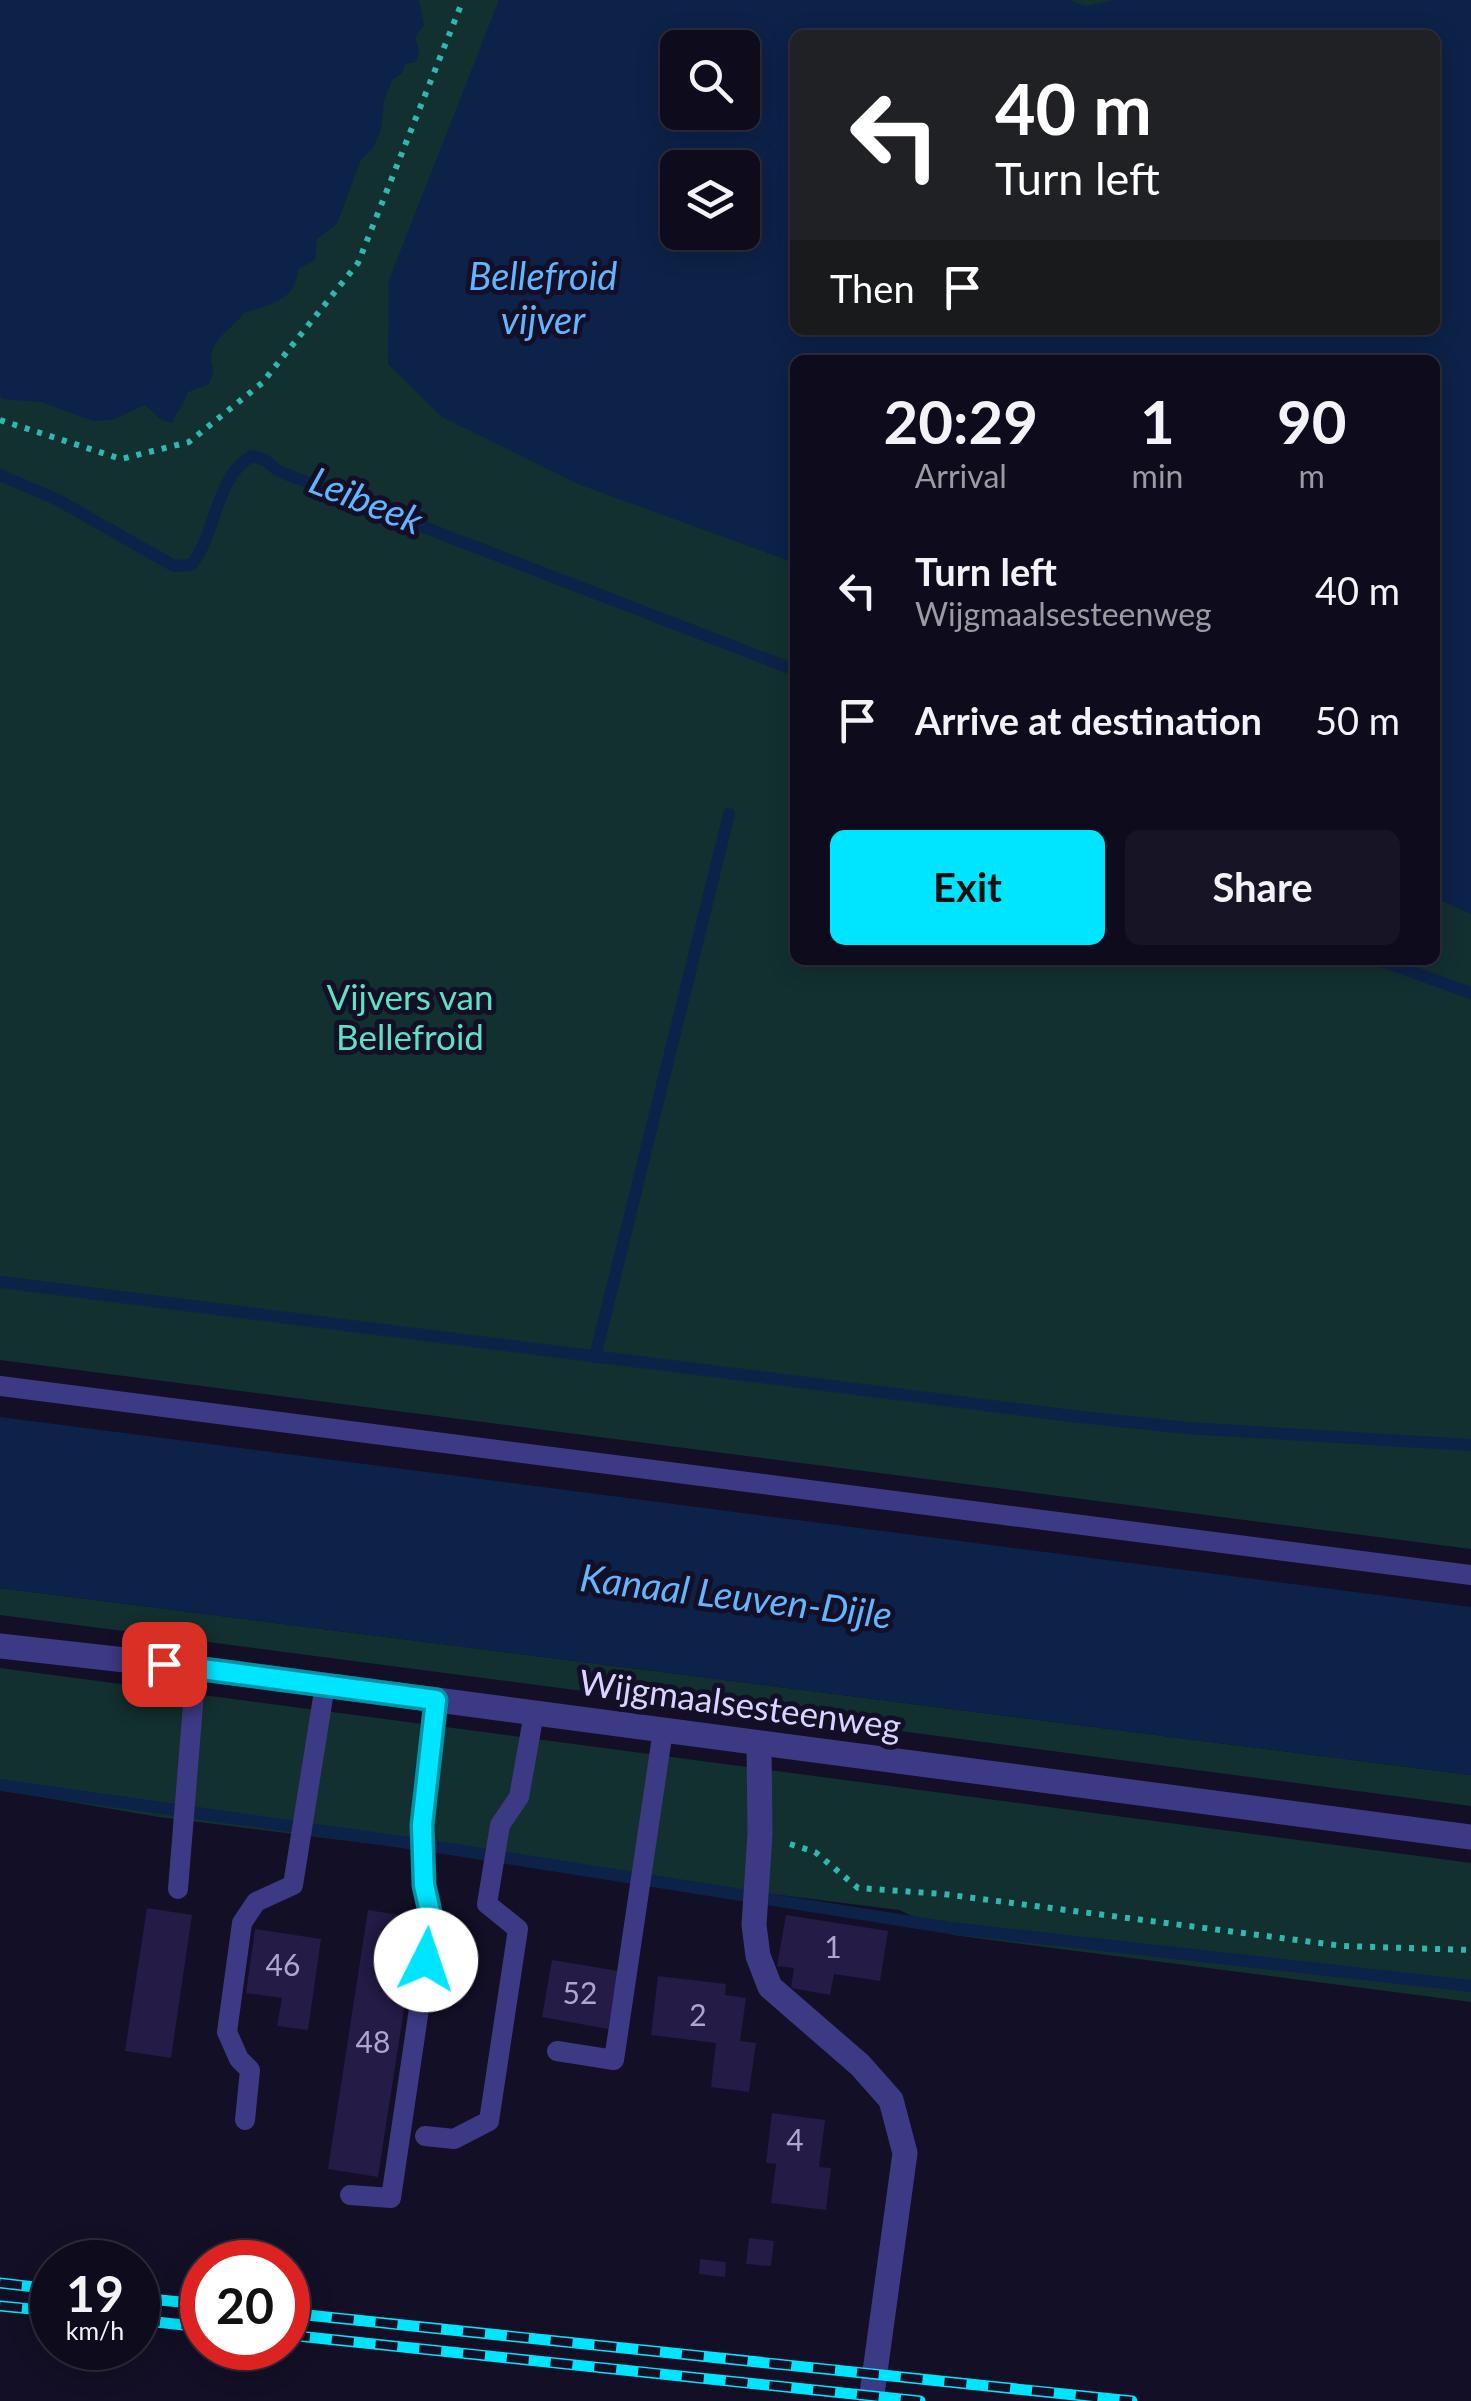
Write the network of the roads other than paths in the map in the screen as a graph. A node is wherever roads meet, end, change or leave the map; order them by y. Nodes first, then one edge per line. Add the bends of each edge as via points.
1 (0, 1386) edge
2 (1471, 1575) edge
3 (0, 1646) edge
4 (196, 1668) junction
5 (325, 1685) junction
6 (436, 1700) junction
7 (534, 1712) junction
8 (663, 1730) junction
9 (760, 1744) junction
10 (1471, 1838) edge
11 (178, 1890) dead end
12 (557, 2051) dead end
13 (245, 2120) dead end
14 (425, 2136) dead end
15 (350, 2195) dead end
16 (871, 2401) edge

1 - 2 lane
3 - 4 street, Wijgmaalsesteenweg
4 - 5 street, Wijgmaalsesteenweg
4 - 11 lane
5 - 6 street, Wijgmaalsesteenweg
5 - 13 lane via 293,1885 256,1902 242,1923 228,2032 250,2070
6 - 7 street, Wijgmaalsesteenweg
6 - 15 lane via 422,1825 432,1921 391,2198
7 - 8 street, Wijgmaalsesteenweg
7 - 14 lane via 519,1797 500,1829 487,1904 518,1929 489,2121 454,2139
8 - 9 street, Wijgmaalsesteenweg
8 - 12 lane via 614,2060
9 - 10 street, Wijgmaalsesteenweg
9 - 16 street via 758,1956 770,1987 891,2100 904,2153

